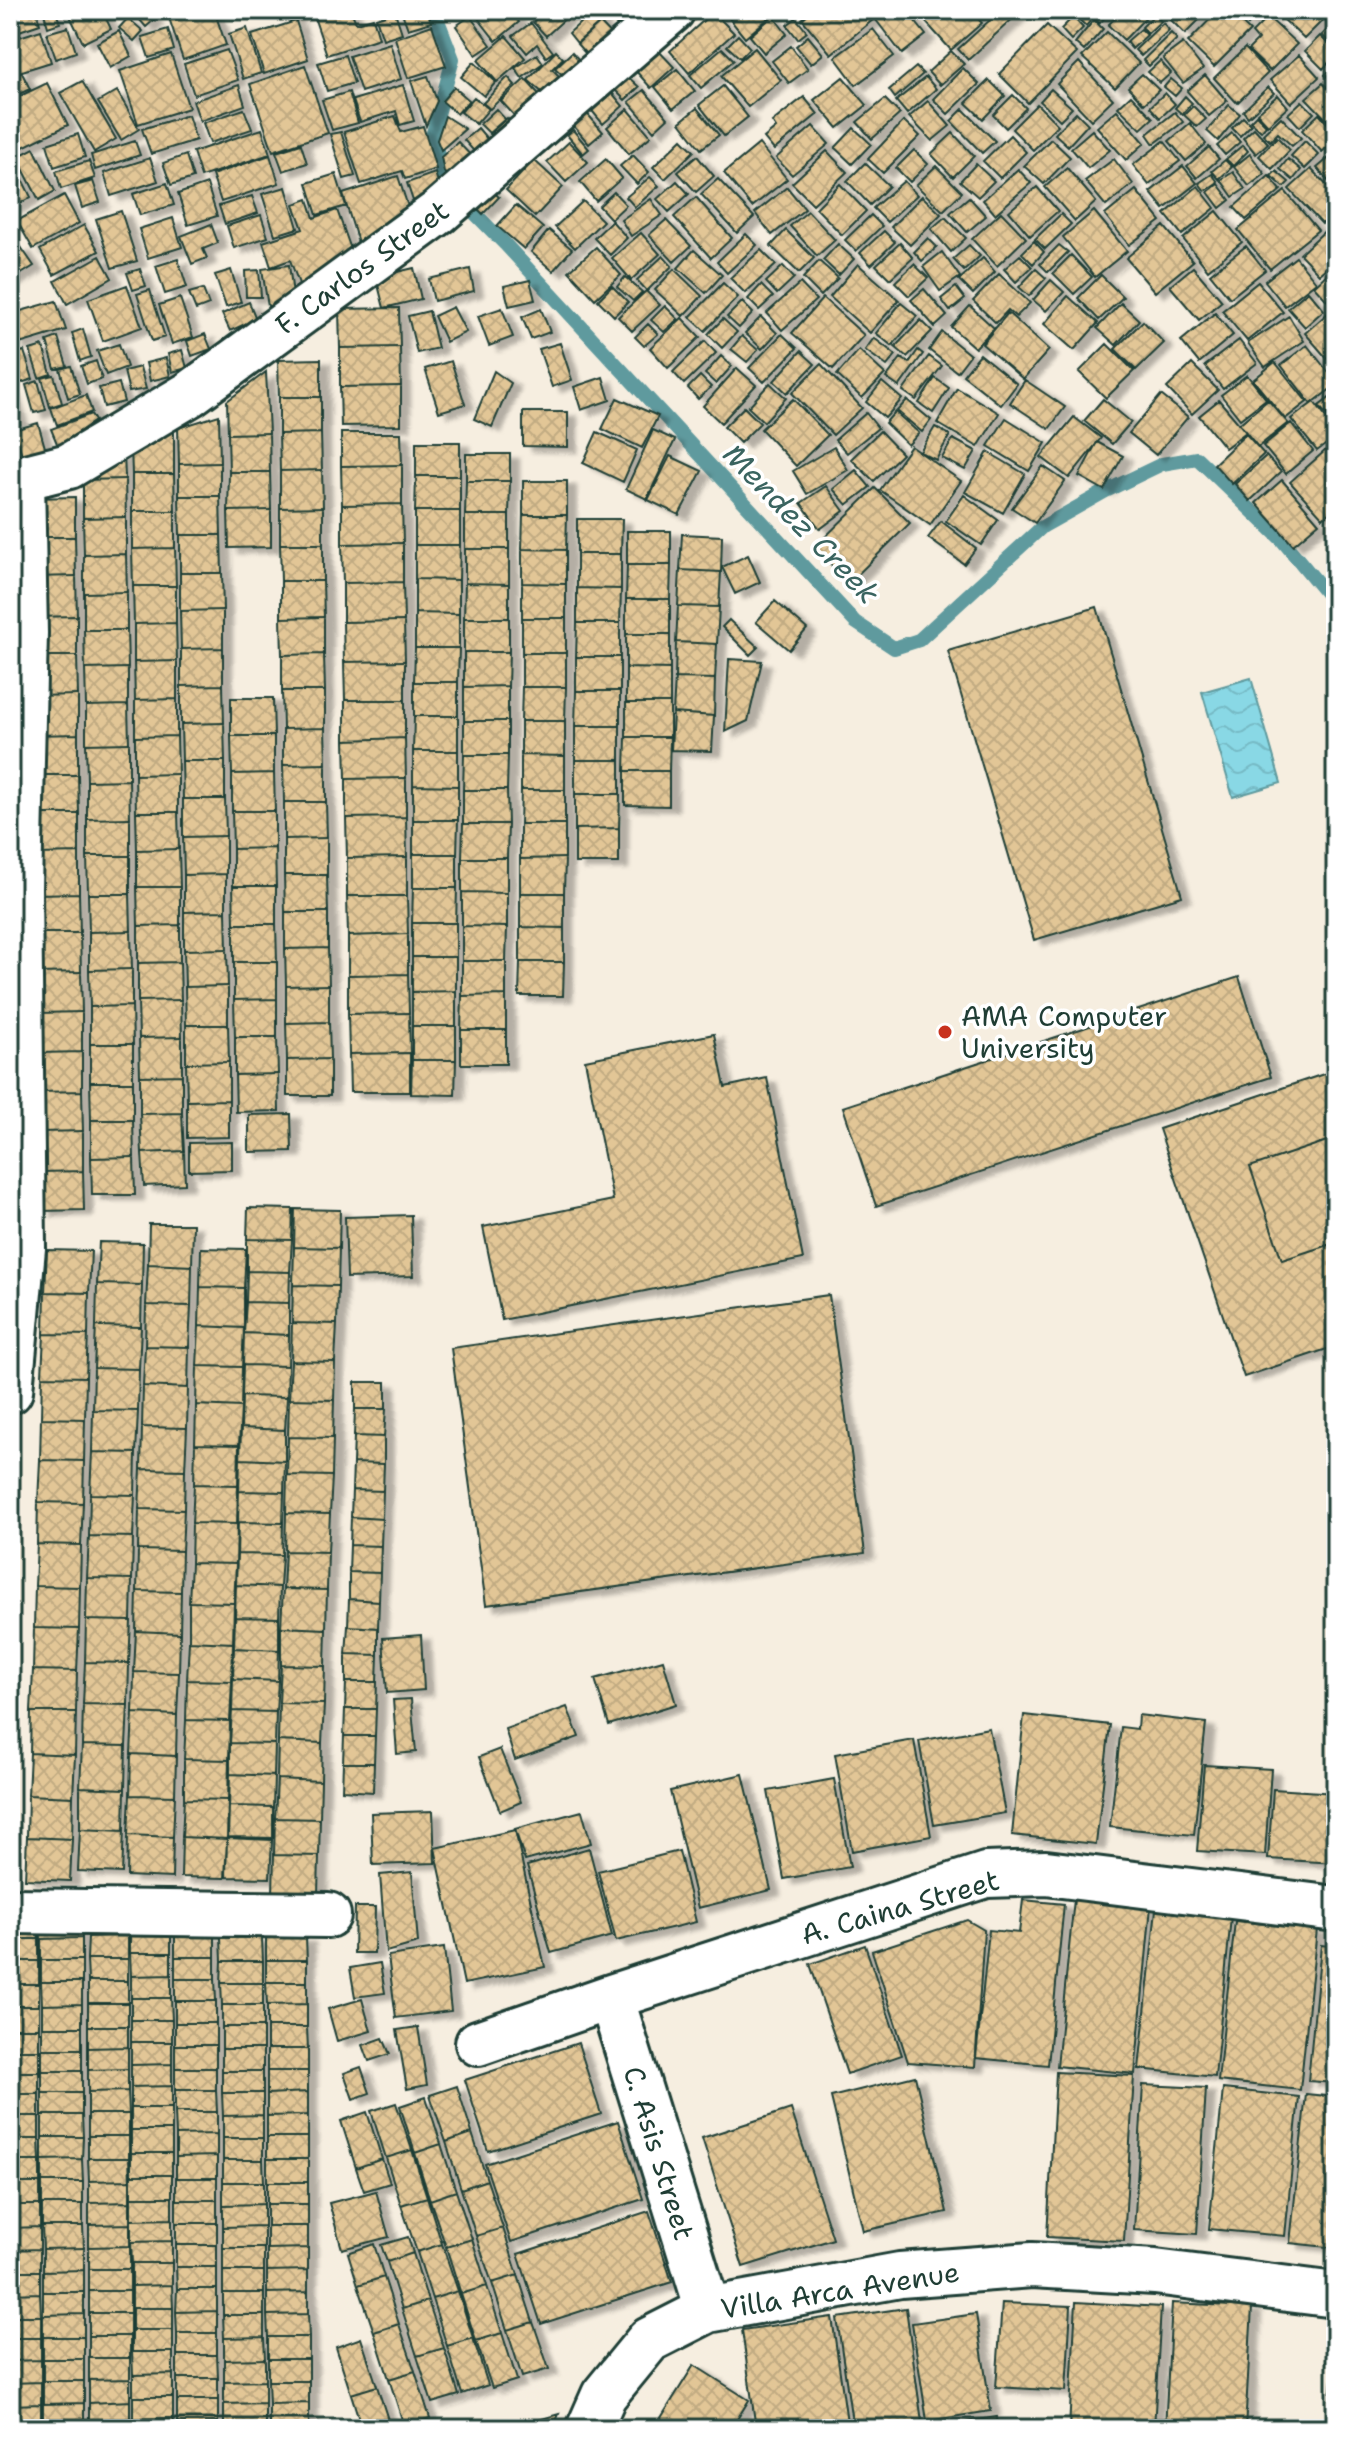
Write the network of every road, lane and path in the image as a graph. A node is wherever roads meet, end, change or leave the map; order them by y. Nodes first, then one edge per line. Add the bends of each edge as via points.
1 (672, 10) edge
2 (16, 478) edge
3 (14, 888) edge
4 (10, 1391) edge
5 (1336, 1909) edge
6 (10, 1911) edge
7 (328, 1915) dead end
8 (611, 1997) junction
9 (478, 2043) dead end
10 (1336, 2295) edge
11 (708, 2310) junction
12 (589, 2429) edge

1 - 2 street, F. Carlos Street via 439,212 190,394 69,466
2 - 3 street via 25,633
3 - 4 street via 23,1248
5 - 8 street, A. Caina Street via 1046,1873 986,1875
6 - 7 street
8 - 9 street, A. Caina Street
8 - 11 street, C. Asis Street
10 - 11 street, Villa Arca Avenue via 1155,2272 1032,2265 900,2275
11 - 12 street, Villa Arca Avenue via 649,2340 604,2395

